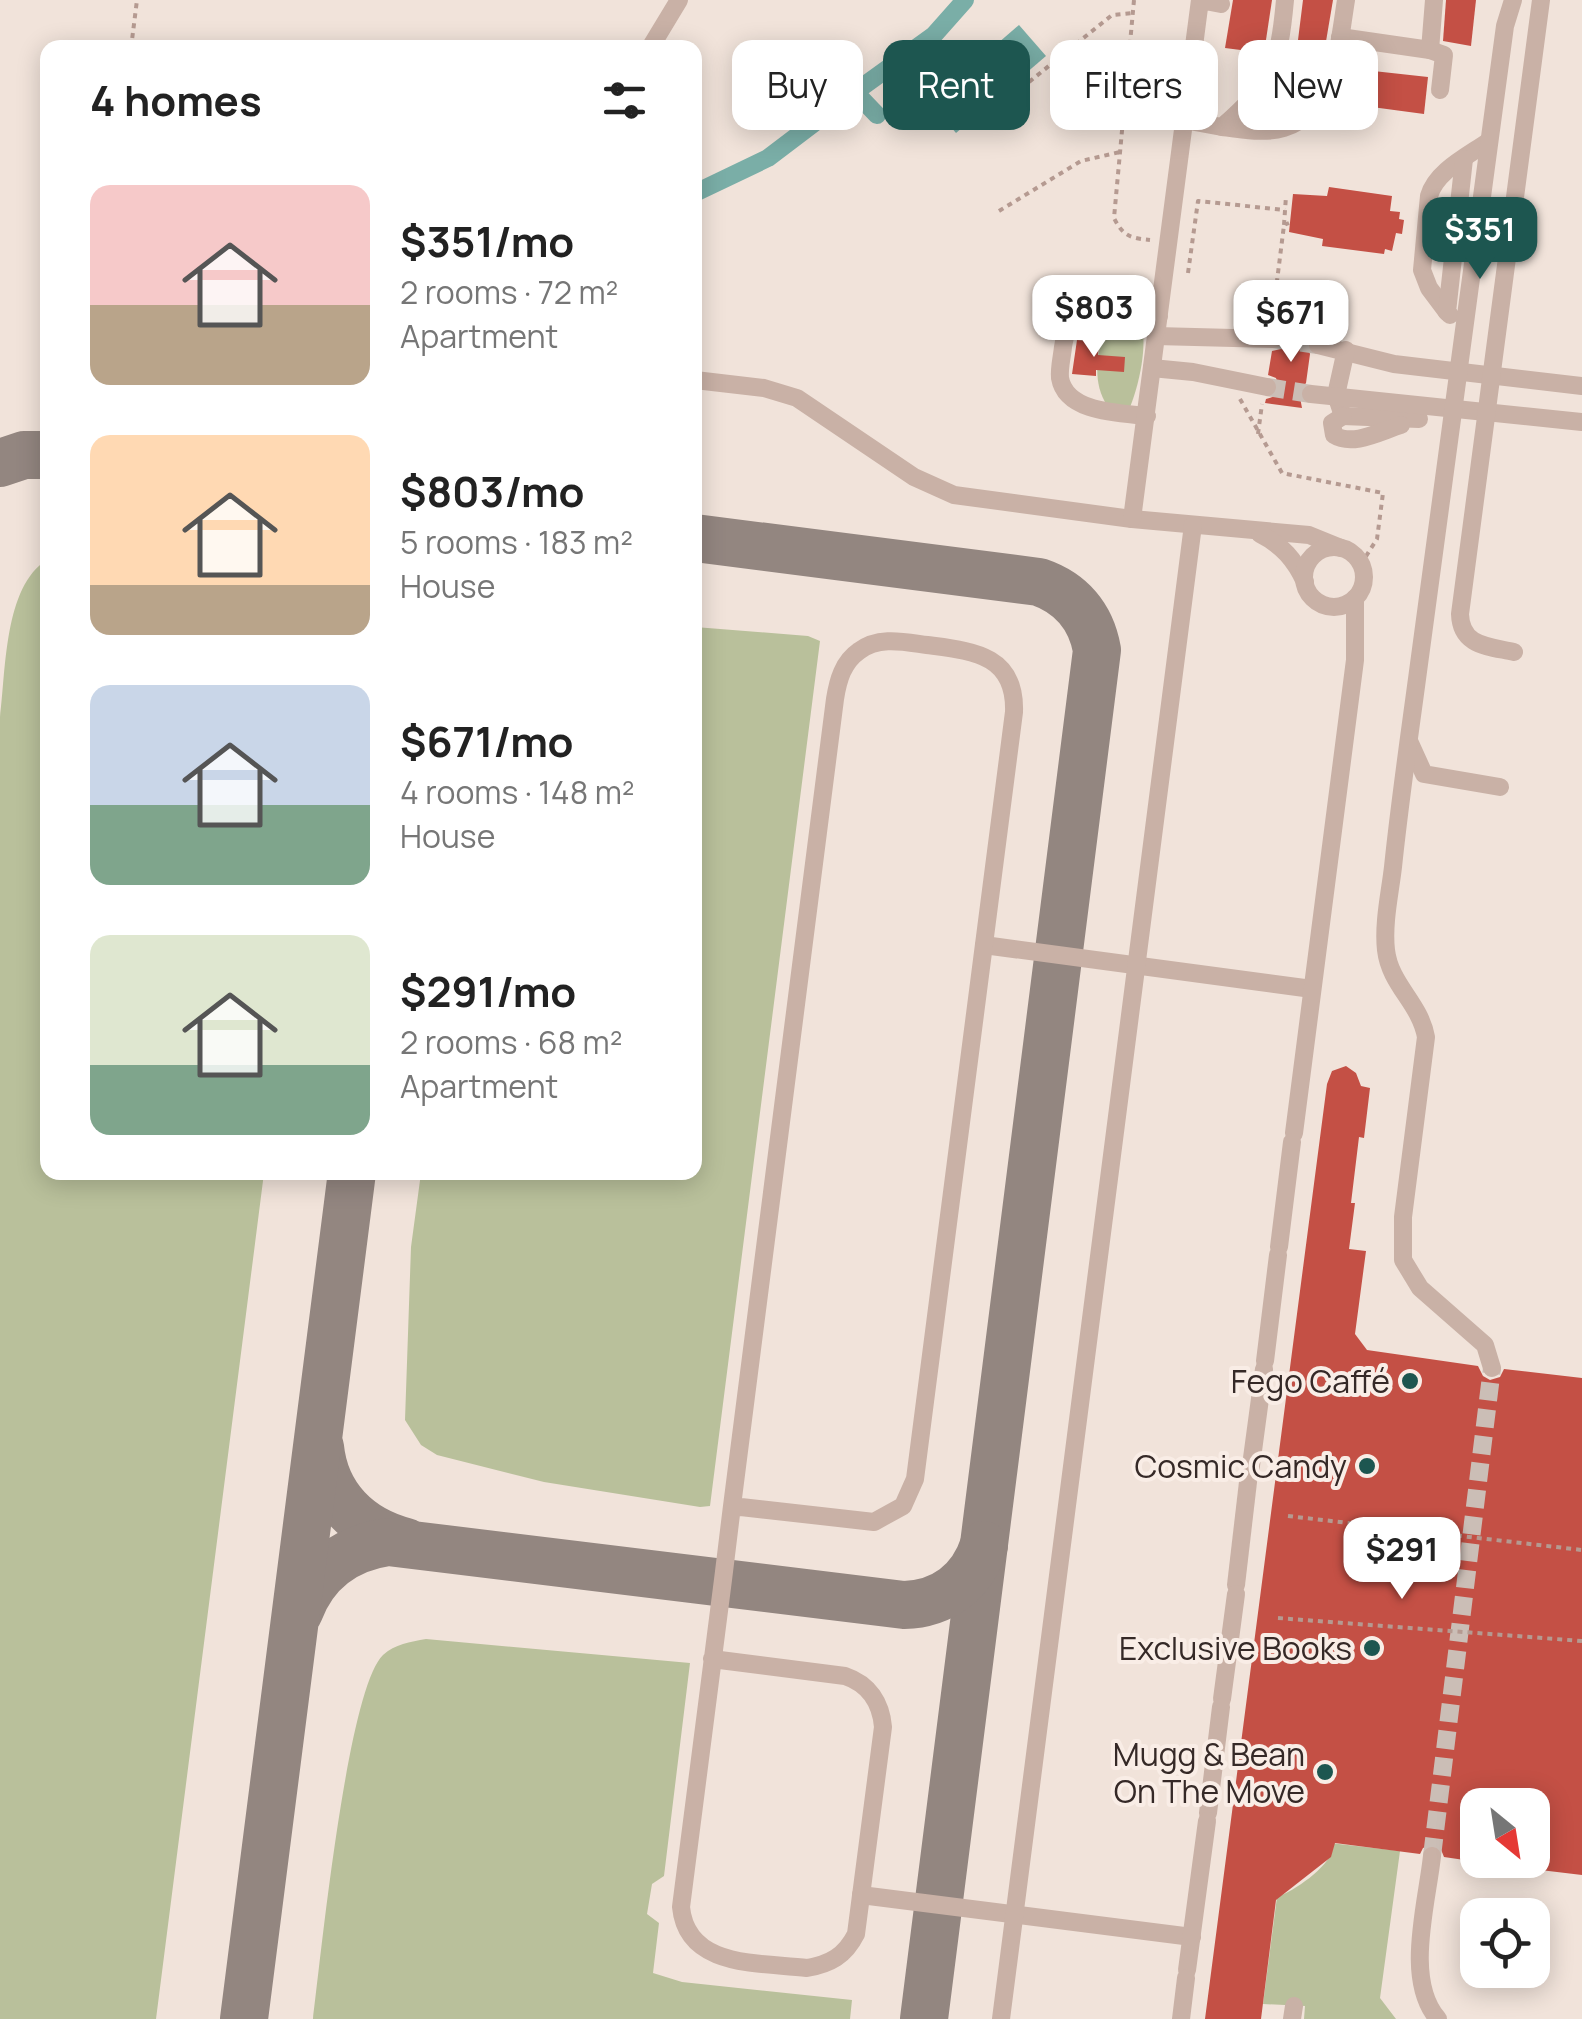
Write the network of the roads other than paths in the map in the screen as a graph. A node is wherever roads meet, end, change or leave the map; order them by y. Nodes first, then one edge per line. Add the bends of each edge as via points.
1 (679, 0) edge
2 (1200, 0) edge
3 (1285, 0) edge
4 (1346, 0) edge
5 (1434, 0) edge
6 (1513, 0) edge
7 (1541, 0) edge
8 (1221, 4) dead end
9 (1340, 37) junction
10 (655, 40) edge
11 (1195, 40) edge
12 (1430, 50) junction
13 (1440, 90) dead end
14 (1218, 126) edge
15 (1222, 127) junction
16 (1183, 130) edge
17 (1489, 141) junction
18 (1464, 159) junction
19 (1447, 312) junction
20 (1159, 316) junction
21 (1462, 325) junction
22 (1156, 336) junction
23 (1274, 339) tunnel mouth
24 (1318, 345) tunnel mouth
25 (1346, 350) junction
26 (1152, 368) junction
27 (1456, 370) junction
28 (1493, 375) junction
29 (702, 381) edge
30 (1582, 386) edge
31 (1267, 387) tunnel mouth
32 (1311, 394) tunnel mouth
33 (1336, 395) junction
34 (1452, 410) junction
35 (1486, 412) junction
36 (1425, 413) junction
37 (1147, 416) junction
38 (1582, 422) edge
39 (1132, 519) junction
40 (1192, 526) junction
41 (1256, 532) junction
42 (1341, 548) junction
43 (1305, 582) junction
44 (1354, 598) junction
45 (1514, 652) dead end
46 (1408, 740) junction
47 (1500, 787) dead end
48 (984, 945) junction
49 (1134, 966) junction
50 (1312, 989) junction
51 (1492, 1368) tunnel mouth
52 (732, 1506) junction
53 (712, 1659) junction
54 (1432, 1856) tunnel mouth
55 (862, 1895) junction
56 (1015, 1914) junction
57 (1192, 1937) junction
58 (1002, 2019) edge
59 (1181, 2019) edge
60 (1438, 2019) edge

1 - 10 street
2 - 8 street
2 - 11 street
3 - 15 street via 1271,74
4 - 9 street
5 - 12 street
6 - 17 street
7 - 28 street
9 - 12 street
9 - 15 street via 1336,63 1308,112 1288,127 1264,132
12 - 13 street via 1444,55
14 - 15 street
16 - 20 street
17 - 18 street
17 - 21 street
18 - 19 street
18 - 19 street via 1441,176 1429,196 1422,270
19 - 21 street
20 - 22 street
20 - 37 street via 1084,315 1066,334 1060,370 1060,382 1078,402
21 - 27 street
22 - 23 street
22 - 26 street
24 - 25 street
25 - 27 street via 1394,364
25 - 33 street
26 - 31 street
26 - 37 street
27 - 28 street
27 - 34 street
28 - 30 street
28 - 35 street
29 - 39 street via 796,398 954,495
32 - 33 street
33 - 36 street
33 - 36 street via 1343,416 1332,423 1341,440
34 - 35 street
34 - 36 street
34 - 46 street
35 - 38 street
35 - 45 street via 1460,626 1476,644
37 - 39 street
39 - 40 street
40 - 41 street
40 - 49 street
41 - 42 street via 1309,535
41 - 43 street via 1282,548
42 - 43 street via 1314,555
42 - 44 street via 1362,564 1364,582
43 - 44 street via 1310,594 1331,606
44 - 50 street via 1355,660
46 - 47 street via 1424,774
46 - 51 street via 1385,945 1394,982 1426,1037 1403,1260 1420,1288 1484,1345
48 - 49 street
48 - 52 street via 908,1499 893,1514 865,1522
48 - 52 street via 1014,712 1011,686 996,664 975,652 902,642 869,645 845,665 835,699
49 - 50 street
49 - 56 street
50 - 57 street
52 - 53 street
53 - 55 street via 845,1676 874,1698 883,1728
53 - 55 street via 681,1908 686,1930 718,1957 822,1966 851,1944
54 - 60 street via 1419,1978
55 - 56 street
56 - 57 street
56 - 58 street
57 - 59 street

